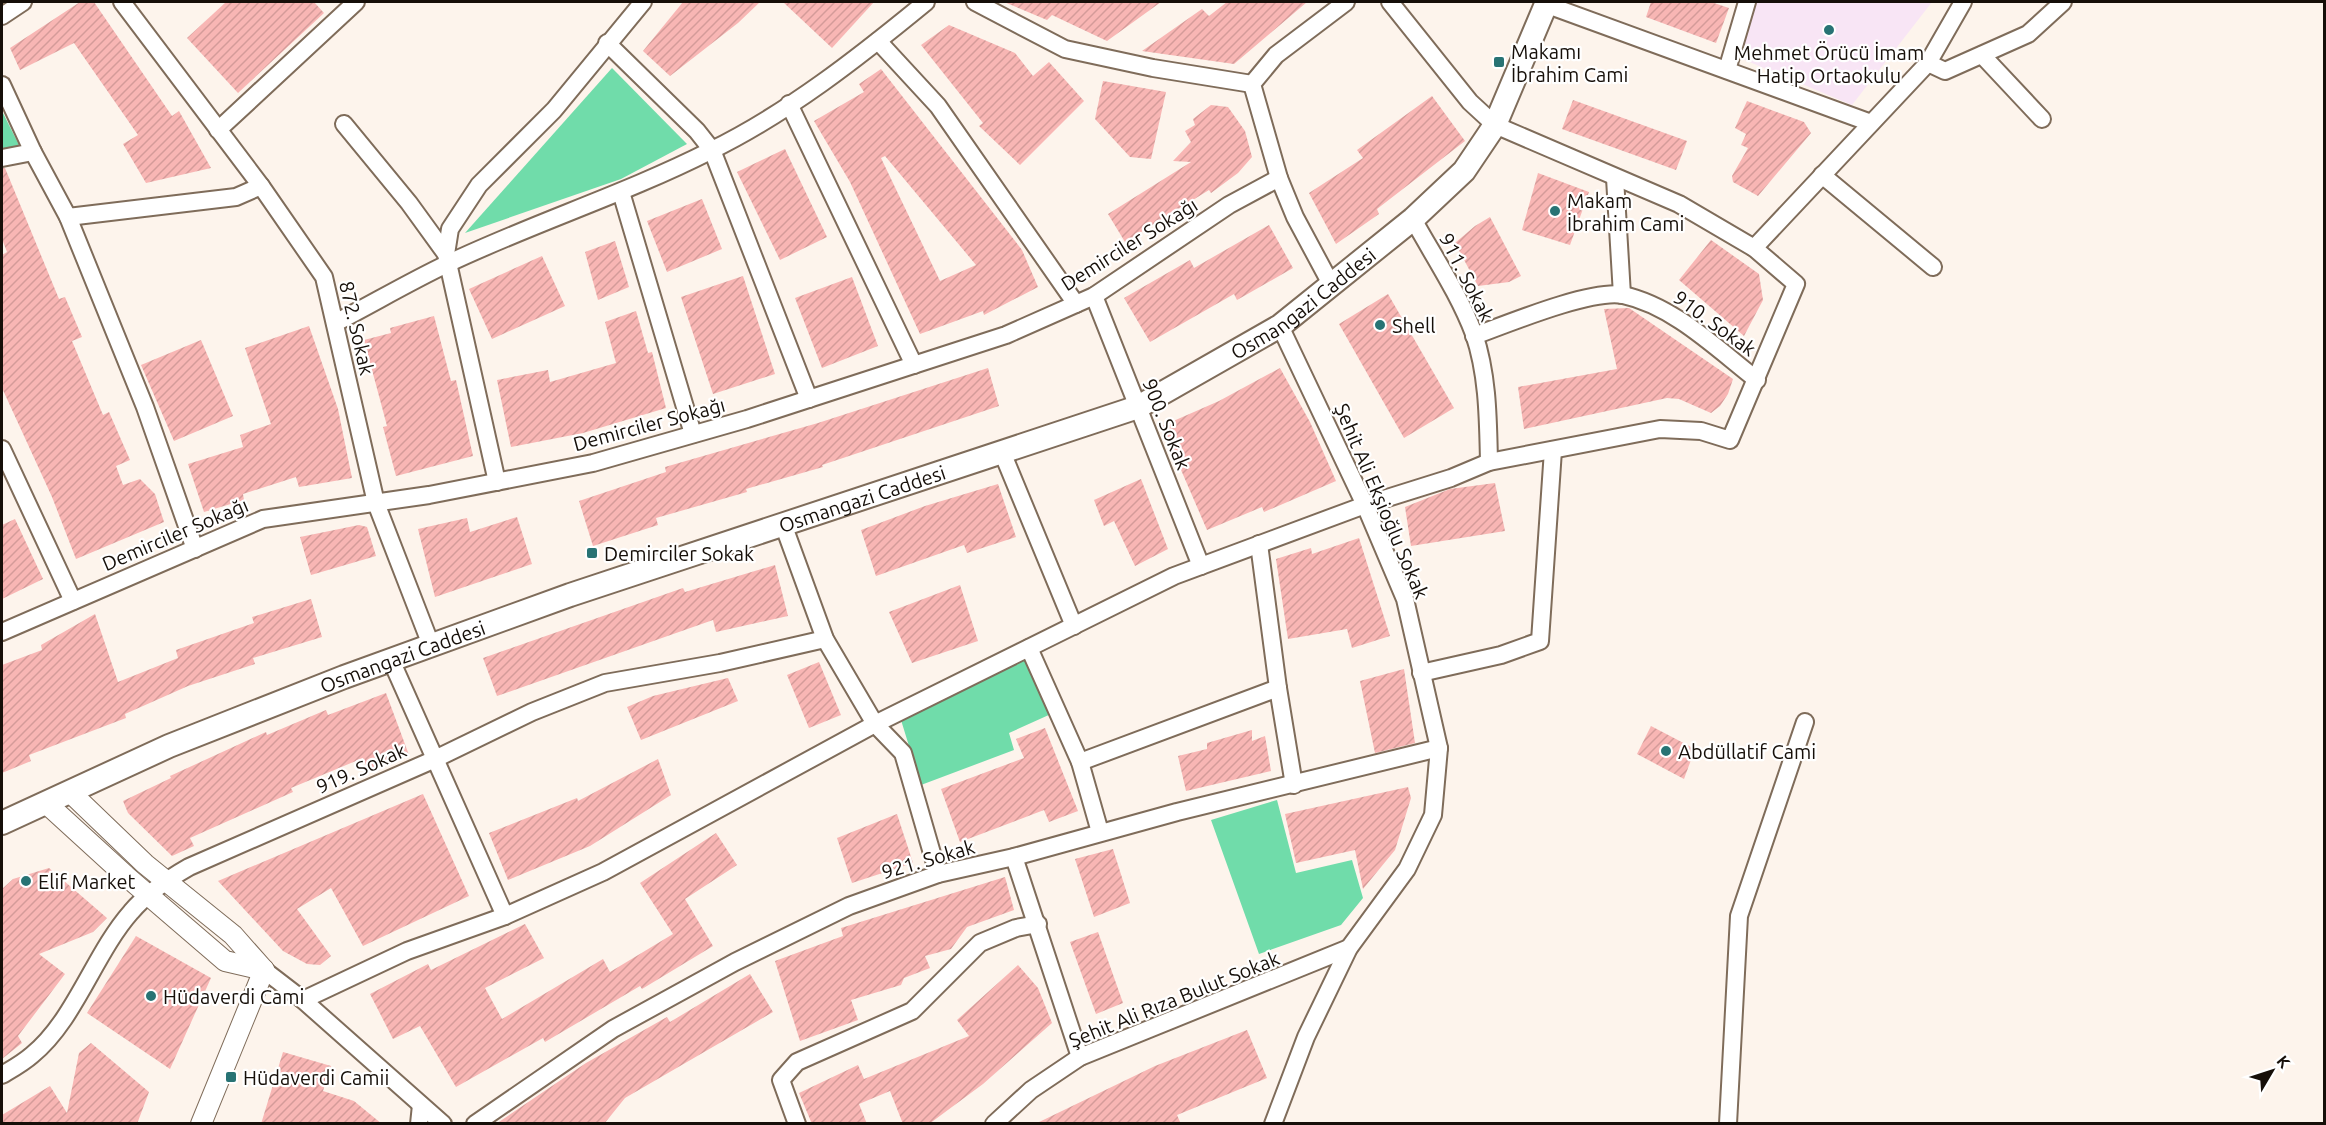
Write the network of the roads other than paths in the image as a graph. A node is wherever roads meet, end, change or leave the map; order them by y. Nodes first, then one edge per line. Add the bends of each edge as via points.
1 (23, 2) edge
2 (122, 2) edge
3 (356, 2) edge
4 (644, 2) edge
5 (926, 2) edge
6 (975, 2) edge
7 (1346, 2) edge
8 (1390, 2) edge
9 (1747, 2) edge
10 (1963, 2) edge
11 (2063, 2) edge
12 (1546, 3) edge
13 (2, 16) edge
14 (878, 41) junction
15 (607, 44) junction
16 (1982, 55) junction
17 (1928, 63) junction
18 (1727, 70) junction
19 (1252, 84) junction
20 (2, 85) edge
21 (789, 104) junction
22 (2042, 119) dead end
23 (1871, 123) junction
24 (344, 124) dead end
25 (1495, 125) junction
26 (218, 129) junction
27 (712, 150) junction
28 (33, 152) junction
29 (2, 158) edge
30 (1822, 175) junction
31 (1279, 178) junction
32 (1615, 178) junction
33 (261, 186) junction
34 (621, 192) junction
35 (68, 217) junction
36 (1413, 219) junction
37 (1754, 248) junction
38 (447, 259) junction
39 (1933, 267) dead end
40 (1332, 286) junction
41 (1622, 295) junction
42 (1094, 296) junction
43 (1076, 304) junction
44 (335, 323) junction
45 (1280, 326) junction
46 (1474, 336) junction
47 (914, 365) junction
48 (1757, 380) junction
49 (808, 399) junction
50 (1137, 407) junction
51 (693, 434) junction
52 (2, 449) edge
53 (1553, 450) junction
54 (1002, 452) junction
55 (1489, 462) junction
56 (498, 482) junction
57 (376, 503) junction
58 (1365, 505) junction
59 (783, 524) junction
60 (1259, 544) junction
61 (195, 549) junction
62 (1201, 566) junction
63 (73, 601) junction
64 (1074, 626) junction
65 (2, 632) edge
66 (825, 639) junction
67 (431, 645) junction
68 (1029, 648) junction
69 (391, 660) junction
70 (1421, 673) junction
71 (1278, 688) junction
72 (1805, 722) dead end
73 (876, 724) junction
74 (1439, 748) junction
75 (433, 760) junction
76 (1080, 762) junction
77 (1294, 785) junction
78 (70, 792) junction
79 (46, 803) junction
80 (2, 823) edge
81 (1100, 832) junction
82 (1014, 857) junction
83 (938, 874) junction
84 (166, 881) junction
85 (148, 896) junction
86 (505, 916) junction
87 (1038, 924) junction
88 (1349, 948) junction
89 (264, 970) junction
90 (303, 1000) junction
91 (1080, 1057) junction
92 (2, 1075) edge
93 (421, 1105) junction
94 (201, 1124) edge
95 (419, 1124) edge
96 (443, 1124) edge
97 (475, 1124) edge
98 (797, 1124) edge
99 (994, 1124) edge
100 (1273, 1124) edge
101 (1728, 1124) edge

1 - 13 street
2 - 26 street, 872. Sokak
3 - 26 street
4 - 15 street
5 - 14 street
6 - 19 street via 1065,49
7 - 19 street via 1276,55
8 - 25 street via 1470,102
9 - 18 street
10 - 17 street
11 - 16 street via 2028,33
12 - 18 street
12 - 25 main road, Osmangazi Caddesi
14 - 21 street
14 - 43 street via 938,106
15 - 27 street
15 - 38 street via 554,110 479,185 450,229
16 - 17 street via 1945,71
16 - 22 street
17 - 23 street
18 - 23 street
19 - 31 street
20 - 28 street
21 - 27 street
21 - 47 street
23 - 30 street
24 - 38 street via 409,203
25 - 32 street
25 - 36 main road, Osmangazi Caddesi via 1464,171
26 - 33 street, 872. Sokak
27 - 34 street
27 - 49 street
28 - 29 street
28 - 35 street
30 - 37 street
30 - 39 street
31 - 40 street
31 - 42 street, Demirciler Sokağı via 1228,205
32 - 37 street via 1679,204
32 - 41 street
33 - 35 street via 236,197
33 - 44 street, 872. Sokak via 324,277
34 - 38 street
34 - 51 street
35 - 61 street
36 - 40 main road, Osmangazi Caddesi
36 - 46 street, 911. Sokak via 1462,306
37 - 48 street via 1796,284
38 - 44 street
38 - 56 street
40 - 45 main road, Osmangazi Caddesi
41 - 46 street, 910. Sokak via 1557,306
41 - 48 street, 910. Sokak via 1664,310
42 - 43 street, Demirciler Sokağı
42 - 50 street, 900. Sokak
43 - 47 street, Demirciler Sokağı via 1006,335
44 - 57 street, 872. Sokak
45 - 50 main road, Osmangazi Caddesi
45 - 58 street, Şehit Ali Ekşioğlu Sokak
46 - 55 street, 911. Sokak via 1487,399
47 - 49 street, Demirciler Sokağı
48 - 53 street via 1730,440 1701,431 1660,429
49 - 51 street, Demirciler Sokağı
50 - 54 main road, Osmangazi Caddesi
50 - 62 street, 900. Sokak
51 - 56 street, Demirciler Sokağı via 593,463
52 - 63 street
53 - 55 street
53 - 70 street via 1540,641 1501,655
54 - 59 main road, Osmangazi Caddesi
54 - 64 street
55 - 58 street
56 - 57 street, Demirciler Sokağı
57 - 61 street, Demirciler Sokağı via 263,519
57 - 67 street, 872. Sokak
58 - 60 street
58 - 70 street, Şehit Ali Ekşioğlu Sokak via 1405,599
59 - 66 street
59 - 67 main road, Osmangazi Caddesi
60 - 62 street
60 - 71 street
61 - 63 street, Demirciler Sokağı
62 - 64 street
63 - 65 street, Demirciler Sokağı
64 - 68 street
66 - 73 street
66 - 75 street, 919. Sokak via 605,683 532,712
67 - 69 main road, Osmangazi Caddesi
68 - 73 street
68 - 76 street
69 - 75 street
69 - 78 main road, Osmangazi Caddesi via 169,746
70 - 74 street, Şehit Ali Ekşioğlu Sokak
71 - 76 street
71 - 77 street
72 - 101 street via 1739,916
73 - 83 street via 903,753
73 - 86 street via 603,872
74 - 77 street, 921. Sokak
74 - 88 street, Şehit Ali Ekşioğlu Sokak via 1432,815 1407,869
75 - 84 street, 919. Sokak via 189,867
75 - 86 street
76 - 81 street
77 - 81 street, 921. Sokak
78 - 79 main road, Osmangazi Caddesi
78 - 84 street
79 - 80 main road, Osmangazi Caddesi
79 - 85 street
81 - 82 street, 921. Sokak
82 - 83 street, 921. Sokak
82 - 87 street
83 - 97 street, 921. Sokak via 849,906 735,962 613,1029
84 - 85 street, 919. Sokak
84 - 89 street via 233,935
85 - 89 street via 225,961
85 - 92 street, 919. Sokak via 131,912 101,954 61,1023 33,1054
86 - 90 street via 407,951
87 - 91 street
87 - 98 street via 1016,928 980,943 912,1011 797,1062 781,1080
88 - 91 street, Şehit Ali Rıza Bulut Sokak
88 - 100 street, Şehit Ali Ekşioğlu Sokak via 1306,1037
89 - 90 street
89 - 94 street
90 - 93 street
91 - 99 street, Şehit Ali Rıza Bulut Sokak via 1031,1090
93 - 95 street
93 - 96 street

